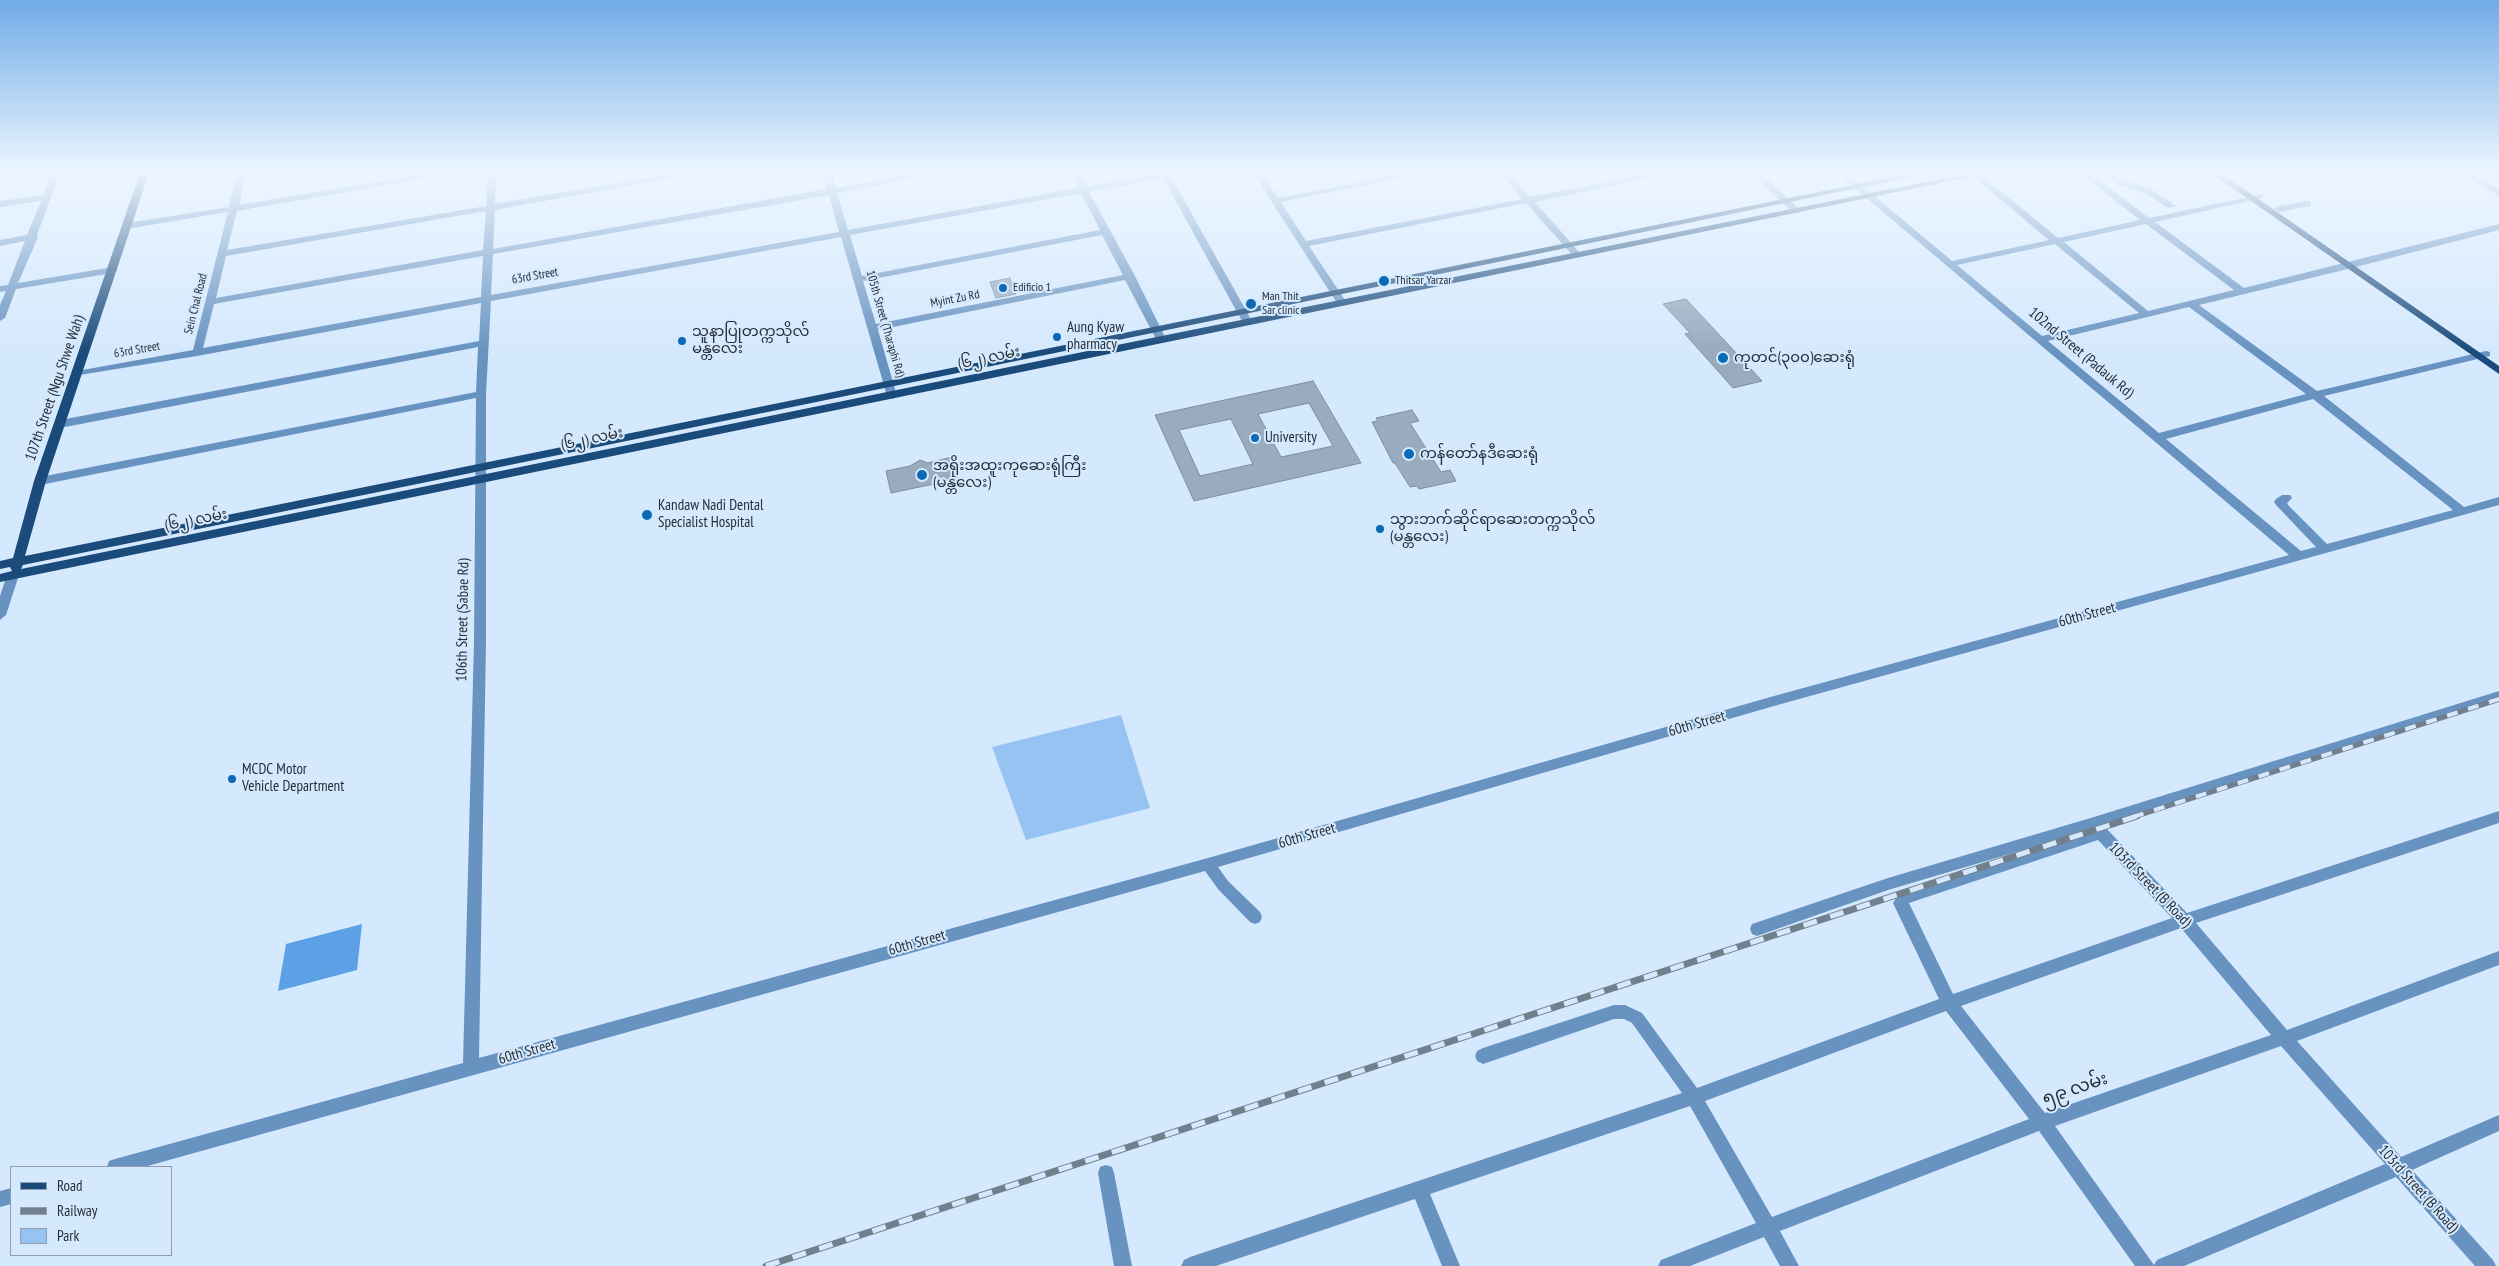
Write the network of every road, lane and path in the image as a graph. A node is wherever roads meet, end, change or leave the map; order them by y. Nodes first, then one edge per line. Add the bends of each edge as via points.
1 (35, 232) edge
2 (125, 232) edge
3 (226, 232) edge
4 (347, 232) edge
5 (489, 232) edge
6 (608, 232) edge
7 (845, 232) joint
8 (1102, 232) edge
9 (1108, 232) edge
10 (1200, 232) edge
11 (1296, 232) edge
12 (1367, 232) edge
13 (1557, 232) edge
14 (1656, 232) edge
15 (1679, 232) edge
16 (1912, 232) edge
17 (2044, 232) edge
18 (2094, 232) edge
19 (2163, 232) edge
20 (2306, 232) edge
21 (2309, 232) edge
22 (2479, 232) edge
23 (33, 237) junction
24 (2055, 241) junction
25 (0, 242) edge
26 (1304, 244) junction
27 (1574, 251) junction
28 (221, 254) junction
29 (488, 254) junction
30 (1951, 264) junction
31 (2353, 265) junction
32 (113, 270) junction
33 (1130, 276) junction
34 (860, 280) junction
35 (12, 287) junction
36 (0, 289) edge
37 (2240, 290) junction
38 (486, 298) junction
39 (1339, 299) junction
40 (209, 302) junction
41 (2190, 303) junction
42 (2145, 313) junction
43 (1245, 317) junction
44 (0, 318) edge
45 (874, 328) junction
46 (1159, 335) junction
47 (2041, 339) junction
48 (484, 343) junction
49 (197, 352) junction
50 (2481, 355) junction
51 (2499, 363) edge
52 (2499, 372) edge
53 (77, 374) junction
54 (891, 391) junction
55 (481, 394) junction
56 (2314, 395) junction
57 (60, 424) junction
58 (2158, 437) junction
59 (480, 474) junction
60 (40, 481) junction
61 (2286, 498) dead end
62 (2499, 501) edge
63 (2461, 510) junction
64 (2325, 549) junction
65 (2300, 556) junction
66 (19, 561) junction
67 (0, 565) edge
68 (13, 575) junction
69 (0, 578) edge
70 (0, 615) edge
71 (2499, 696) edge
72 (2499, 817) edge
73 (2097, 828) junction
74 (1208, 864) junction
75 (1888, 884) junction
76 (1900, 903) junction
77 (1255, 917) dead end
78 (2184, 920) junction
79 (1757, 929) dead end
80 (2499, 958) edge
81 (1949, 1003) junction
82 (2284, 1038) junction
83 (1483, 1056) dead end
84 (471, 1068) junction
85 (1694, 1097) junction
86 (2042, 1122) junction
87 (2499, 1122) edge
88 (119, 1166) edge
89 (2399, 1167) junction
90 (1106, 1173) dead end
91 (1419, 1189) junction
92 (1768, 1228) junction
93 (1123, 1266) edge
94 (1190, 1266) edge
95 (1452, 1266) edge
96 (1667, 1266) edge
97 (1790, 1266) edge
98 (2146, 1266) edge
99 (2163, 1266) edge
100 (2487, 1266) edge

1 - 23 street
2 - 32 main road, 107th Street (Ngu Shwe Wah)
3 - 28 street, Sein Chal Road
4 - 28 street
5 - 29 street, 106th Street (Sabae Rd)
6 - 29 street
7 - 34 street, 105th Street (Tharaphi Rd)
7 - 38 street, 63rd Street
8 - 34 street
9 - 33 street
10 - 43 street
11 - 26 street
12 - 26 street
13 - 27 street
14 - 27 main road, (၆၂) လမ်း
15 - 27 main road, (၆၂) လမ်း
16 - 30 street, 102nd Street (Padauk Rd)
17 - 24 street
18 - 24 street
19 - 37 street
20 - 31 main road
21 - 31 main road
22 - 31 street
23 - 25 street
23 - 35 street
24 - 30 street
24 - 42 street
26 - 39 street
27 - 39 main road, (၆၂) လမ်း
28 - 40 street, Sein Chal Road
29 - 38 street, 106th Street (Sabae Rd)
29 - 40 street
30 - 47 street, 102nd Street (Padauk Rd)
31 - 37 street
31 - 50 main road
32 - 35 street
32 - 53 main road, 107th Street (Ngu Shwe Wah)
33 - 45 street, Myint Zu Rd
33 - 46 street
34 - 45 street, 105th Street (Tharaphi Rd)
35 - 36 street
35 - 44 street
37 - 41 street
38 - 48 street, 106th Street (Sabae Rd)
38 - 49 street, 63rd Street
39 - 43 main road, (၆၂) လမ်း
40 - 49 street, Sein Chal Road
41 - 42 street
41 - 56 street
42 - 47 street
43 - 46 main road, (၆၂) လမ်း
45 - 54 street, 105th Street (Tharaphi Rd)
46 - 54 main road, (၆၂) လမ်း
47 - 58 street, 102nd Street (Padauk Rd)
48 - 55 street, 106th Street (Sabae Rd)
48 - 57 street
49 - 53 street, 63rd Street
50 - 51 main road
50 - 52 main road
50 - 56 street
53 - 57 main road, 107th Street (Ngu Shwe Wah)
54 - 59 main road, (၆၂) လမ်း
55 - 59 street, 106th Street (Sabae Rd)
55 - 60 street
56 - 58 street
56 - 63 street
57 - 60 main road, 107th Street (Ngu Shwe Wah)
58 - 65 street, 102nd Street (Padauk Rd)
59 - 66 main road, (၆၂) လမ်း
59 - 68 main road, (၆၂) လမ်း
59 - 84 street, 106th Street (Sabae Rd) via 480,652
60 - 66 main road, 107th Street (Ngu Shwe Wah)
61 - 64 street via 2280,502 2285,509
62 - 63 street, 60th Street
63 - 64 street, 60th Street
64 - 65 street, 60th Street
65 - 74 street, 60th Street via 1774,701
66 - 67 main road, (၆၂) လမ်း
66 - 68 main road, 107th Street (Ngu Shwe Wah)
68 - 69 main road, (၆၂) လမ်း
68 - 70 street, 107th Street (Ngu Shwe Wah)
71 - 73 street
72 - 78 street
73 - 75 street
73 - 76 street via 1904,898
73 - 78 street, 103rd Street (B Road)
74 - 77 street via 1223,885
74 - 84 street, 60th Street
75 - 76 street
75 - 79 street
76 - 81 street
78 - 81 street
78 - 82 street, 103rd Street (B Road)
80 - 82 street, ၅၉ လမ်း
81 - 85 street
81 - 86 street
82 - 86 street, ၅၉ လမ်း
82 - 89 street, 103rd Street (B Road)
83 - 85 street via 1596,1016 1625,1012 1637,1018
84 - 88 street, 60th Street
85 - 91 street
85 - 92 street
86 - 92 street, ၅၉ လမ်း
86 - 98 street
87 - 89 street
89 - 99 street
89 - 100 street, 103rd Street (B Road)
90 - 93 street
91 - 94 street
91 - 95 street
92 - 96 street, ၅၉ လမ်း
92 - 97 street

